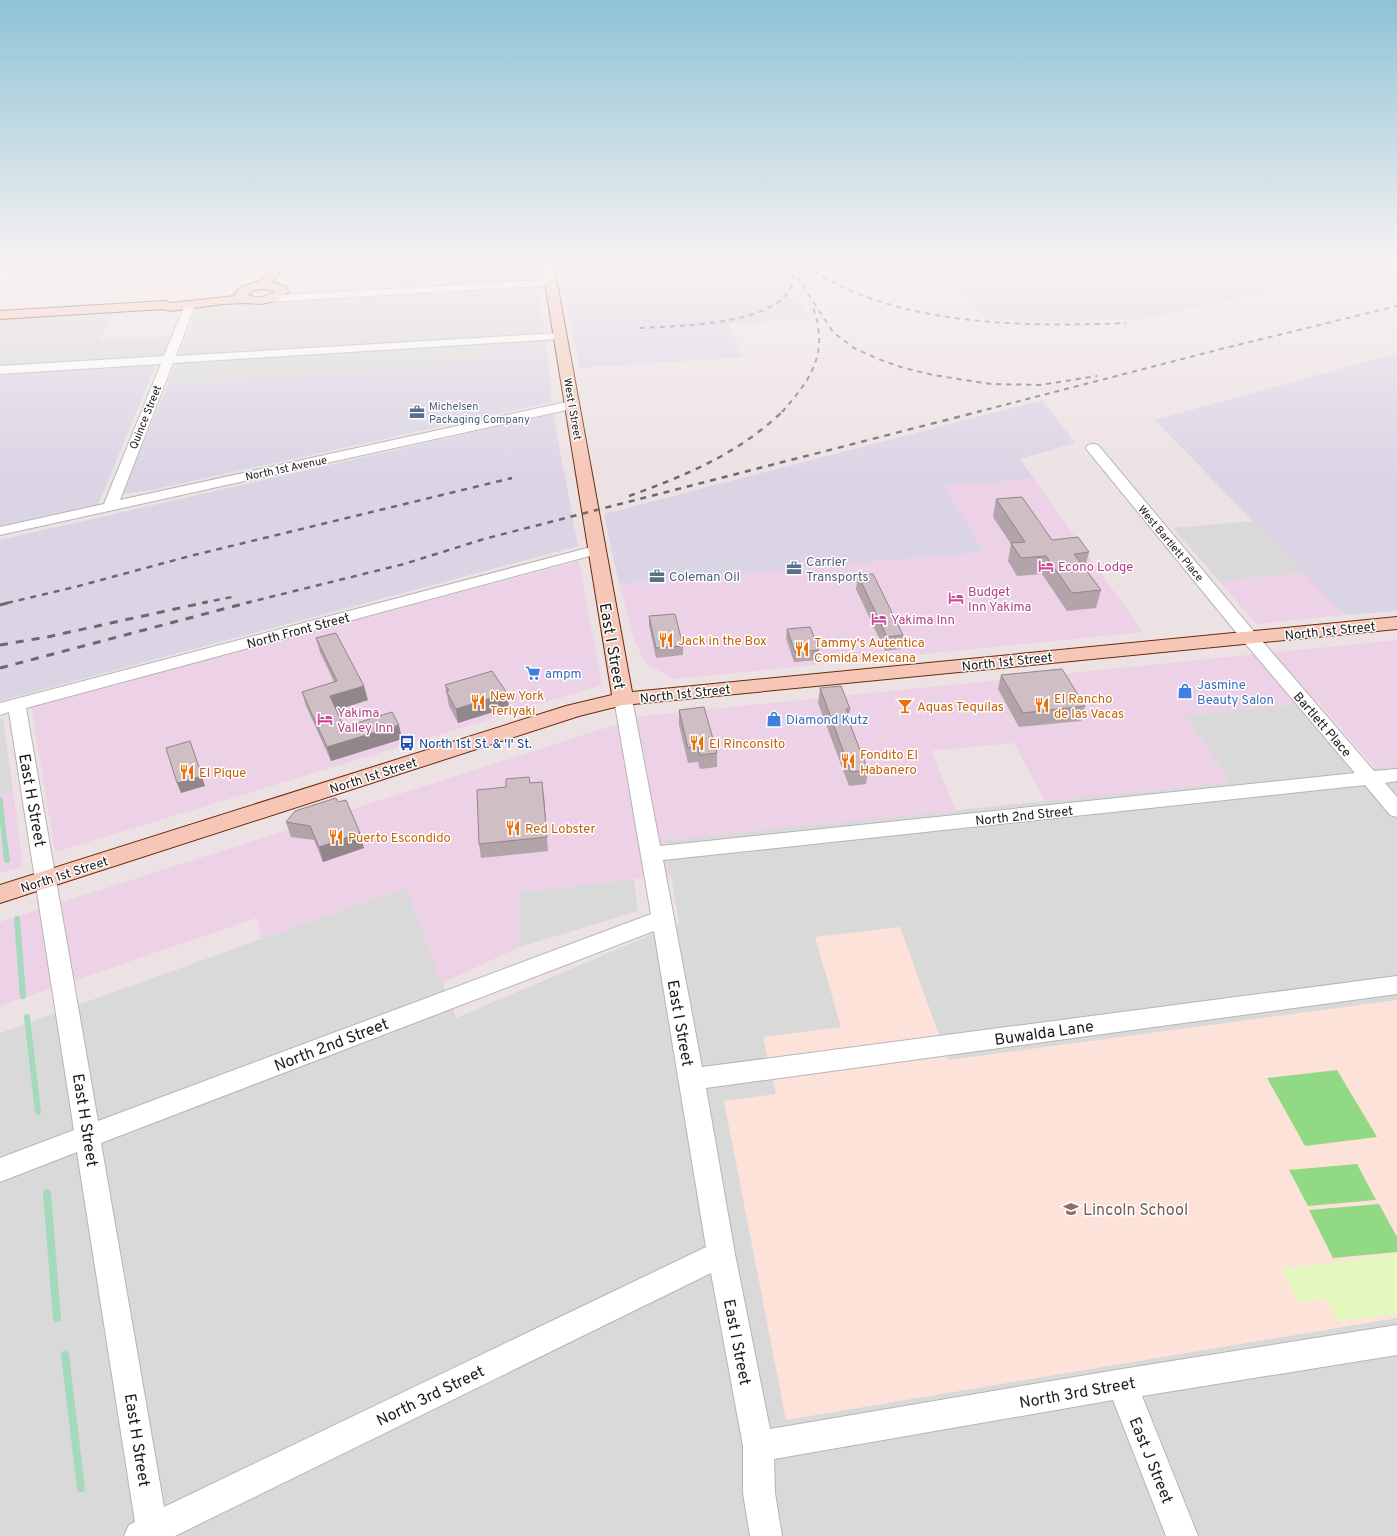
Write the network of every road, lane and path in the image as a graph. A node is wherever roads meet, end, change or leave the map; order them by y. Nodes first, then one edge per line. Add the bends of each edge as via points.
1 (179, 332) edge
2 (558, 332) edge
3 (559, 336) junction
4 (168, 360) junction
5 (0, 370) edge
6 (572, 405) junction
7 (1093, 448) dead end
8 (110, 507) junction
9 (589, 512) joint
10 (0, 531) edge
11 (596, 550) junction
12 (1397, 623) edge
13 (1250, 638) junction
14 (623, 699) junction
15 (8, 707) edge
16 (1397, 775) edge
17 (1370, 778) junction
18 (1397, 810) edge
19 (651, 854) junction
20 (47, 879) junction
21 (0, 894) edge
22 (662, 919) junction
23 (1397, 985) edge
24 (692, 1080) junction
25 (88, 1136) junction
26 (0, 1170) edge
27 (721, 1254) junction
28 (1397, 1340) edge
29 (1122, 1384) junction
30 (758, 1446) junction
31 (148, 1534) edge
32 (766, 1536) edge
33 (1182, 1536) edge

1 - 4 street, Quince Street
2 - 3 main road, West I Street
3 - 4 street
3 - 6 main road, West I Street
4 - 5 street
4 - 8 street, Quince Street
6 - 8 street, North 1st Avenue
6 - 9 main road, West I Street
7 - 13 street, West Bartlett Place
8 - 10 street, North 1st Avenue
9 - 11 main road, East I Street
11 - 14 main road, East I Street
11 - 15 street, North Front Street
12 - 13 main road, North 1st Street
13 - 14 main road, North 1st Street
13 - 17 street, Bartlett Place
14 - 19 street, East I Street
14 - 20 main road, North 1st Street via 573,711
15 - 20 street, East H Street
16 - 17 street, North 2nd Street
17 - 18 street, Bartlett Place
17 - 19 street, North 2nd Street
19 - 22 street, East I Street
20 - 21 main road, North 1st Street
20 - 25 street, East H Street
22 - 24 street, East I Street
22 - 25 street, North 2nd Street
23 - 24 street, Buwalda Lane
24 - 27 street, East I Street
25 - 26 street, North 2nd Street
25 - 31 street, East H Street
27 - 30 street, East I Street
27 - 31 street, North 3rd Street
28 - 29 street, North 3rd Street
29 - 30 street, North 3rd Street
29 - 33 street, East J Street
30 - 32 street, East I Street via 759,1493

